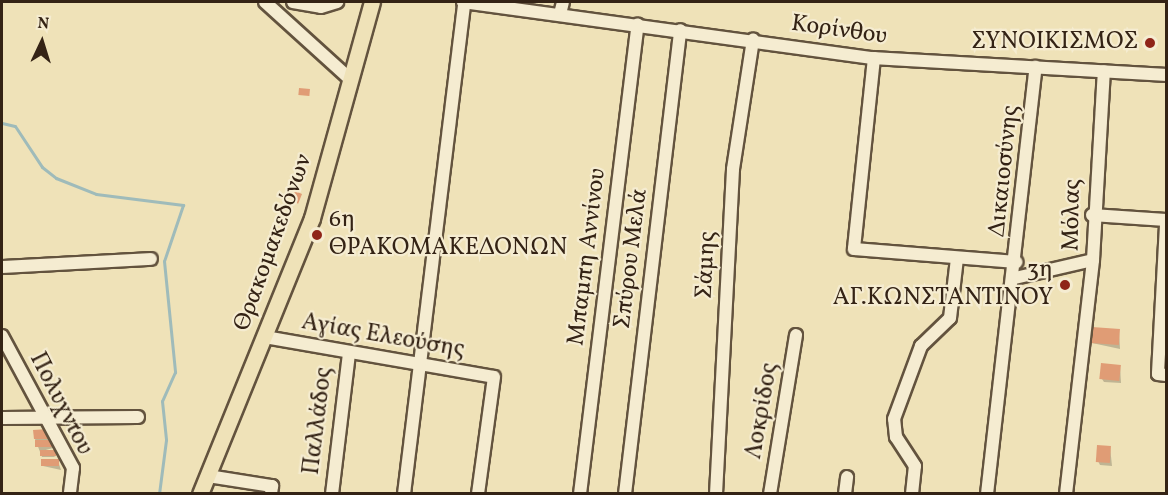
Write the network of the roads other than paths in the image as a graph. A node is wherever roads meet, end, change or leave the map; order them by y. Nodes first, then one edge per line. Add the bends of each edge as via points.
1 (265, 2) edge
2 (293, 2) edge
3 (337, 2) edge
4 (372, 2) edge
5 (468, 2) edge
6 (563, 2) edge
7 (561, 14) junction
8 (638, 25) junction
9 (680, 30) junction
10 (753, 40) junction
11 (874, 58) junction
12 (1036, 68) junction
13 (1104, 71) junction
14 (1167, 75) edge
15 (350, 79) junction
16 (1092, 214) junction
17 (1167, 223) edge
18 (957, 258) junction
19 (151, 259) dead end
20 (1093, 261) junction
21 (1016, 262) junction
22 (2, 267) edge
23 (1015, 278) junction
24 (796, 335) dead end
25 (2, 336) edge
26 (265, 337) junction
27 (349, 354) junction
28 (420, 368) junction
29 (1167, 375) edge
30 (138, 417) dead end
31 (2, 418) edge
32 (45, 418) junction
33 (208, 476) junction
34 (847, 477) dead end
35 (271, 490) edge
36 (70, 494) edge
37 (200, 494) edge
38 (332, 494) edge
39 (404, 494) edge
40 (478, 494) edge
41 (580, 494) edge
42 (625, 494) edge
43 (716, 494) edge
44 (770, 494) edge
45 (845, 494) edge
46 (912, 494) edge
47 (987, 494) edge
48 (1066, 494) edge

1 - 15 street
2 - 3 street via 321,7
4 - 15 main road, Θρακομακεδόνων
5 - 7 street, Κορίνθου
5 - 28 street
6 - 7 street
7 - 8 street, Κορίνθου
8 - 9 street, Κορίνθου
8 - 41 street, Μπαμπη Αννίνου
9 - 10 street, Κορίνθου
9 - 42 street, Σπύρου Μελά
10 - 11 street, Κορίνθου
10 - 43 street, Σάμης via 733,169
11 - 12 street, Κορίνθου
11 - 18 street via 853,247
12 - 13 street, Κορίνθου
12 - 21 street, Δικαιοσύνης
13 - 14 street
13 - 16 street, Μόλας
15 - 26 main road, Θρακομακεδόνων via 312,218
16 - 17 street
16 - 20 street, Μόλας
17 - 29 street via 1158,374
18 - 21 street
18 - 46 street via 950,318 921,346 894,419 896,437 915,466
19 - 22 street
20 - 23 street
20 - 48 street, Μόλας
21 - 23 street, Δικαιοσύνης
23 - 47 street, Δικαιοσύνης
24 - 44 street, Λοκρίδος
25 - 32 street, Πολυχντου
26 - 27 street, Αγίας Ελεούσης
26 - 33 main road, Θρακομακεδόνων
27 - 28 street, Αγίας Ελεούσης
27 - 38 street, Παλλάδος
28 - 39 street
28 - 40 street, Αγίας Ελεούσης via 494,377
30 - 32 street
31 - 32 street
32 - 36 street, Πολυχντου via 73,468
33 - 35 street
33 - 37 main road, Θρακομακεδόνων
34 - 45 street

